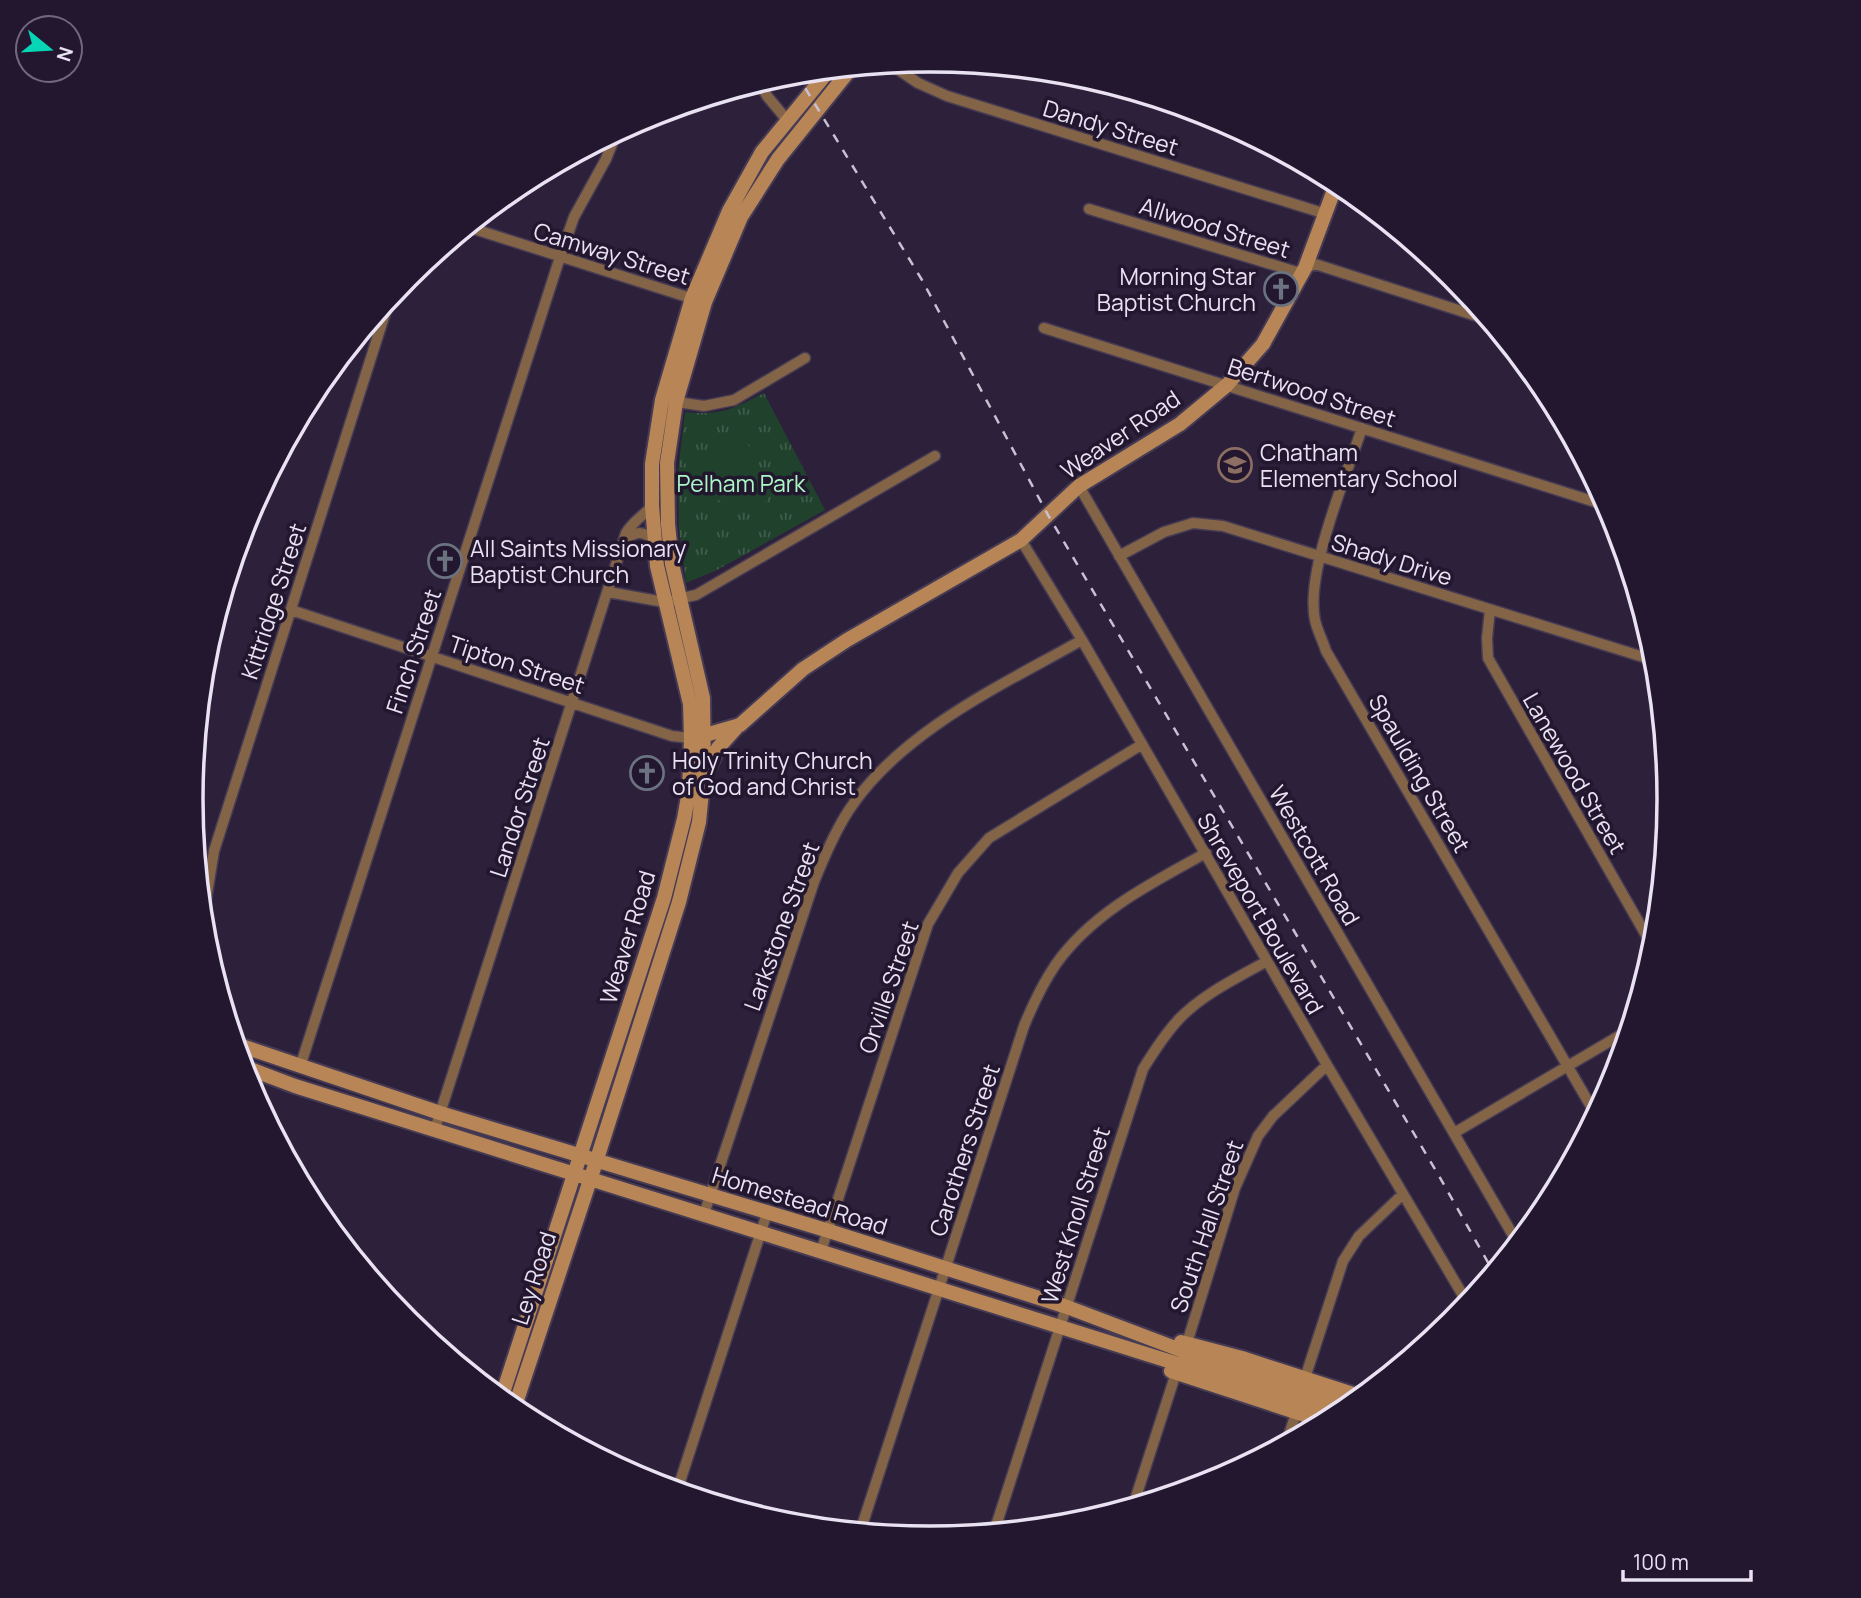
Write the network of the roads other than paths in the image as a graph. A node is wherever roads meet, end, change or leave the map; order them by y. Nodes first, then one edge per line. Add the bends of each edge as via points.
1 (903, 73) edge
2 (844, 77) edge
3 (820, 81) edge
4 (765, 92) edge
5 (787, 120) junction
6 (611, 146) edge
7 (1333, 193) edge
8 (1089, 209) dead end
9 (1326, 214) junction
10 (478, 230) edge
11 (560, 257) junction
12 (1305, 268) junction
13 (698, 300) junction
14 (1473, 315) edge
15 (383, 320) edge
16 (1044, 328) dead end
17 (805, 358) dead end
18 (1227, 385) junction
19 (669, 401) junction
20 (1362, 428) junction
21 (935, 456) dead end
22 (1079, 486) junction
23 (1594, 501) edge
24 (652, 506) junction
25 (626, 539) junction
26 (654, 540) junction
27 (1021, 540) junction
28 (1119, 556) junction
29 (1320, 556) junction
30 (608, 592) junction
31 (680, 599) junction
32 (664, 602) junction
33 (291, 610) junction
34 (1490, 610) junction
35 (1082, 640) junction
36 (432, 656) junction
37 (1644, 657) edge
38 (572, 703) junction
39 (740, 725) junction
40 (697, 737) junction
41 (1141, 745) junction
42 (703, 781) junction
43 (1206, 853) junction
44 (208, 885) edge
45 (1645, 934) edge
46 (660, 936) junction
47 (1267, 961) junction
48 (1618, 1037) edge
49 (248, 1047) edge
50 (253, 1049) junction
51 (251, 1055) edge
52 (1327, 1065) junction
53 (1568, 1066) junction
54 (300, 1067) junction
55 (258, 1073) edge
56 (1590, 1105) edge
57 (440, 1113) junction
58 (436, 1129) junction
59 (1454, 1133) junction
60 (580, 1157) junction
61 (596, 1161) junction
62 (575, 1173) junction
63 (591, 1178) junction
64 (1403, 1194) junction
65 (710, 1197) junction
66 (767, 1213) junction
67 (704, 1214) junction
68 (829, 1231) junction
69 (760, 1232) junction
70 (1512, 1234) edge
71 (821, 1251) junction
72 (947, 1269) junction
73 (939, 1290) junction
74 (1462, 1295) edge
75 (1067, 1307) junction
76 (1059, 1328) junction
77 (1125, 1330) junction
78 (520, 1340) junction
79 (1187, 1343) junction
80 (534, 1347) junction
81 (1119, 1347) junction
82 (1176, 1373) junction
83 (1305, 1378) junction
84 (504, 1388) edge
85 (1350, 1393) edge
86 (518, 1398) edge
87 (1337, 1403) edge
88 (1325, 1410) edge
89 (1296, 1413) junction
90 (1312, 1418) edge
91 (1290, 1431) edge
92 (680, 1482) edge
93 (1137, 1496) edge
94 (863, 1523) edge
95 (997, 1523) edge

1 - 9 street, Dandy Street via 947,96
2 - 13 main road via 778,159 741,217
3 - 5 main road
4 - 5 street
5 - 13 main road via 762,152 729,211
6 - 11 street, Finch Street via 574,217
7 - 9 main road, Weaver Road
8 - 12 street, Allwood Street via 1297,272
9 - 12 main road, Weaver Road
10 - 11 street, Camway Street
11 - 13 street, Camway Street
11 - 36 street, Finch Street
12 - 14 street, Allwood Street via 1315,264
12 - 18 main road, Weaver Road via 1263,344
13 - 19 main road
15 - 33 street, Kittridge Street
16 - 18 street, Bertwood Street
17 - 19 street via 734,400 704,405
18 - 20 street, Bertwood Street
18 - 22 main road, Weaver Road via 1180,424
19 - 24 main road via 652,464
19 - 31 main road via 668,524
20 - 23 street, Bertwood Street
20 - 29 street, Spaulding Street
21 - 31 street
22 - 27 main road, Weaver Road
22 - 28 street, Westcott Road
24 - 25 street, Landor Street via 630,525
24 - 26 main road
25 - 26 street via 641,532
25 - 30 street, Landor Street
26 - 32 main road
27 - 35 street, Shreveport Boulevard
27 - 39 main road, Weaver Road via 803,669
28 - 29 street, Shady Drive via 1164,532 1193,523 1223,526
28 - 59 street, Westcott Road
29 - 34 street, Shady Drive
29 - 53 street, Spaulding Street via 1314,583 1315,620 1326,650
30 - 32 street
30 - 38 street, Landor Street
31 - 32 street
31 - 40 main road via 703,698
32 - 40 main road
33 - 36 street, Tipton Street
33 - 44 street, Kittridge Street via 214,850
34 - 37 street, Shady Drive
34 - 45 street, Lanewood Street via 1488,659
35 - 41 street, Shreveport Boulevard
35 - 65 street, Larkstone Street via 984,695 901,751 851,808 814,882
36 - 38 street, Tipton Street
36 - 54 street, Finch Street
38 - 40 street, Tipton Street via 672,736
38 - 57 street, Landor Street
39 - 40 main road, Weaver Road
39 - 42 main road via 718,748
40 - 42 main road, Weaver Road
40 - 46 main road, Weaver Road
41 - 43 street, Shreveport Boulevard
41 - 68 street, Orville Street via 989,838 958,873 928,924
42 - 46 main road, Weaver Road via 699,822
43 - 47 street, Shreveport Boulevard
43 - 72 street, Carothers Street via 1139,890 1090,925 1056,963 1024,1026
46 - 60 main road, Weaver Road
46 - 61 main road, Weaver Road
47 - 52 street, Shreveport Boulevard
47 - 75 street, West Knoll Street via 1218,988 1181,1017 1143,1069
48 - 53 street
49 - 50 main road, Homestead Road
50 - 51 street
50 - 54 main road, Homestead Road
52 - 64 street, Shreveport Boulevard
52 - 79 street, South Hall Street via 1258,1136 1235,1188
53 - 56 street, Spaulding Street
53 - 59 street
54 - 57 main road, Homestead Road
55 - 58 main road, Homestead Road
57 - 58 street, Landor Street
57 - 60 main road, Homestead Road
58 - 62 main road, Homestead Road
59 - 70 street, Westcott Road
60 - 61 main road, Homestead Road
60 - 62 main road, Ley Road
61 - 63 main road, Ley Road
61 - 65 main road, Homestead Road
62 - 63 main road, Homestead Road
62 - 78 main road, Ley Road
63 - 67 main road, Homestead Road
63 - 80 main road, Ley Road
64 - 74 street, Shreveport Boulevard
64 - 83 street via 1359,1236 1343,1261
65 - 66 main road, Homestead Road
65 - 67 street, Larkstone Street
66 - 68 main road, Homestead Road
66 - 69 street
67 - 69 main road, Homestead Road
68 - 71 street, Orville Street
68 - 72 main road, Homestead Road
69 - 71 main road, Homestead Road
69 - 92 street
71 - 73 main road, Homestead Road
72 - 73 street, Carothers Street
72 - 75 main road, Homestead Road
73 - 76 main road, Homestead Road
73 - 94 street, Carothers Street
75 - 76 street, West Knoll Street
75 - 77 main road, Homestead Road
76 - 81 main road, Homestead Road
76 - 95 street, West Knoll Street
77 - 79 main road
77 - 87 main road, Homestead Road
78 - 80 main road
78 - 84 main road, Ley Road
79 - 83 main road
80 - 86 main road, Ley Road
81 - 82 main road
81 - 88 main road, Homestead Road
82 - 89 main road
82 - 93 street
83 - 85 main road
89 - 90 main road
89 - 91 street

